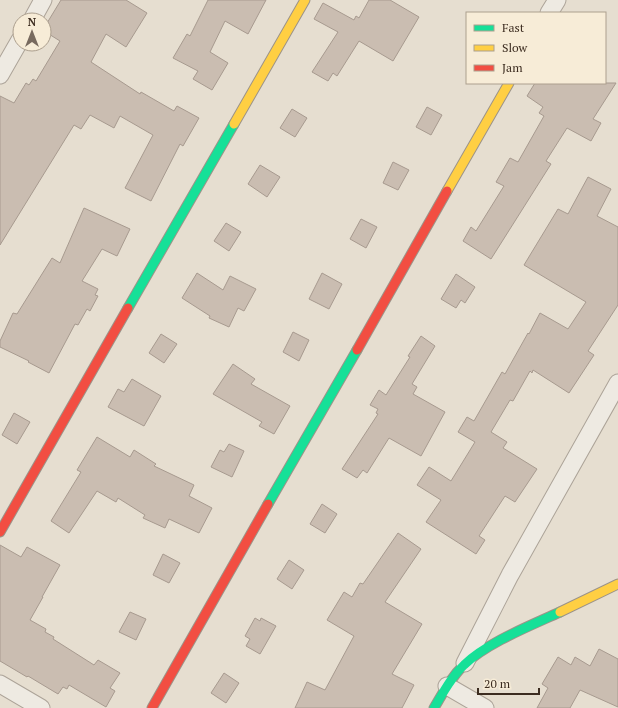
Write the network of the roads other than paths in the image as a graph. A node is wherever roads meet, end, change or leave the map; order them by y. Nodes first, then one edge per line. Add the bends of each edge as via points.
1 (43, 0) edge
2 (305, 0) edge
3 (557, 0) edge
4 (36, 12) edge
5 (550, 12) edge
6 (13, 52) edge
7 (0, 75) edge
8 (508, 84) edge
9 (618, 383) edge
10 (0, 532) edge
11 (618, 584) edge
12 (464, 665) junction
13 (0, 684) edge
14 (447, 686) junction
15 (41, 708) edge
16 (152, 708) edge
17 (434, 708) edge
18 (485, 708) edge

1 - 4 street
2 - 10 street
3 - 5 street
6 - 7 street
8 - 16 street
9 - 12 street via 510,575
11 - 12 street via 494,644
12 - 14 street
13 - 15 street
14 - 17 street
14 - 18 street

